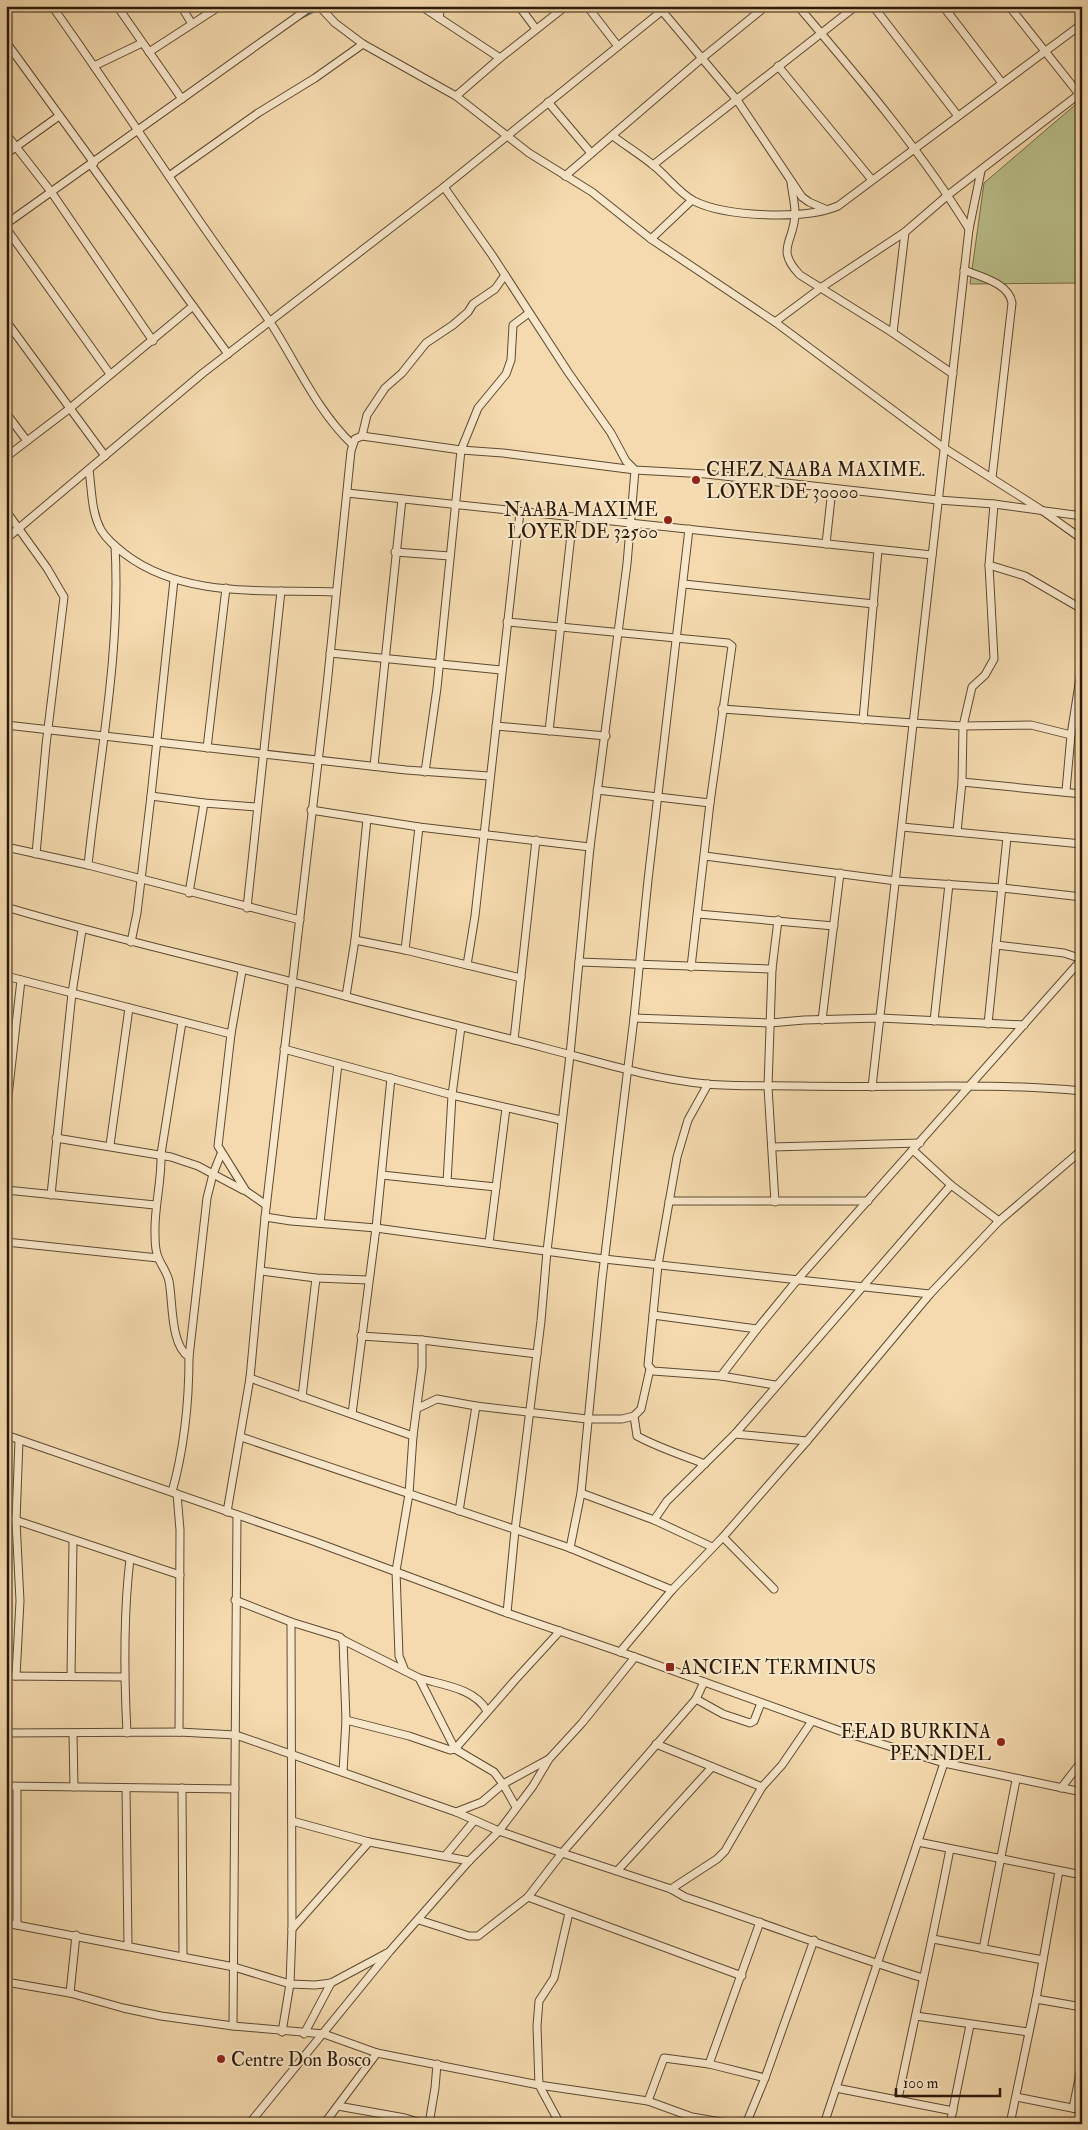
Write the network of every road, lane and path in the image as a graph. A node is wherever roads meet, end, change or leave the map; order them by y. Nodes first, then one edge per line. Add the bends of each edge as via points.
1 (52, 6) edge
2 (118, 6) edge
3 (181, 6) edge
4 (220, 6) edge
5 (312, 6) edge
6 (319, 6) edge
7 (421, 6) edge
8 (441, 6) edge
9 (518, 6) edge
10 (566, 6) edge
11 (587, 6) edge
12 (668, 6) edge
13 (766, 6) edge
14 (798, 6) edge
15 (856, 6) edge
16 (873, 6) edge
17 (943, 6) edge
18 (1009, 6) edge
19 (660, 9) edge
20 (439, 18) junction
21 (192, 24) junction
22 (1082, 24) edge
23 (536, 29) junction
24 (821, 34) junction
25 (6, 42) edge
26 (142, 43) junction
27 (363, 44) junction
28 (617, 46) junction
29 (149, 52) junction
30 (1045, 52) junction
31 (500, 58) junction
32 (701, 59) junction
33 (94, 66) junction
34 (778, 66) junction
35 (1002, 83) junction
36 (1080, 93) edge
37 (456, 96) junction
38 (182, 100) junction
39 (737, 100) junction
40 (548, 102) junction
41 (59, 116) junction
42 (958, 116) junction
43 (139, 130) junction
44 (6, 134) edge
45 (508, 136) junction
46 (613, 136) junction
47 (16, 147) junction
48 (914, 149) junction
49 (591, 153) junction
50 (6, 154) edge
51 (92, 164) junction
52 (653, 165) junction
53 (981, 172) junction
54 (169, 176) junction
55 (565, 176) junction
56 (872, 180) junction
57 (791, 182) junction
58 (444, 187) junction
59 (52, 193) junction
60 (948, 195) junction
61 (692, 200) junction
62 (827, 210) junction
63 (795, 213) junction
64 (6, 226) edge
65 (969, 229) junction
66 (905, 232) junction
67 (651, 239) junction
68 (964, 270) junction
69 (505, 275) junction
70 (822, 287) junction
71 (193, 306) junction
72 (530, 313) junction
73 (269, 321) junction
74 (6, 322) edge
75 (775, 322) junction
76 (893, 333) junction
77 (153, 340) junction
78 (228, 354) junction
79 (110, 374) junction
80 (952, 374) junction
81 (69, 409) junction
82 (6, 413) edge
83 (362, 436) junction
84 (27, 441) junction
85 (352, 444) junction
86 (944, 448) junction
87 (461, 450) junction
88 (104, 456) junction
89 (6, 457) edge
90 (89, 470) junction
91 (635, 470) junction
92 (992, 478) junction
93 (832, 489) junction
94 (347, 493) junction
95 (402, 499) junction
96 (938, 500) junction
97 (456, 504) junction
98 (994, 504) junction
99 (1040, 509) junction
100 (6, 511) edge
101 (520, 512) junction
102 (1082, 516) edge
103 (573, 517) junction
104 (632, 522) junction
105 (689, 529) junction
106 (19, 530) junction
107 (6, 539) edge
108 (1082, 539) edge
109 (826, 544) junction
110 (115, 546) junction
111 (878, 550) junction
112 (395, 552) junction
113 (932, 555) junction
114 (450, 556) junction
115 (989, 565) junction
116 (174, 580) junction
117 (684, 584) junction
118 (226, 588) junction
119 (281, 591) junction
120 (336, 592) junction
121 (874, 604) junction
122 (1082, 609) edge
123 (507, 622) junction
124 (561, 628) junction
125 (620, 633) junction
126 (677, 638) junction
127 (330, 653) junction
128 (385, 658) junction
129 (439, 664) junction
130 (1082, 665) edge
131 (501, 670) junction
132 (1081, 674) edge
133 (722, 709) junction
134 (863, 720) junction
135 (913, 723) junction
136 (6, 725) edge
137 (496, 726) junction
138 (963, 726) junction
139 (48, 729) junction
140 (549, 731) junction
141 (1071, 735) junction
142 (105, 736) junction
143 (606, 736) junction
144 (156, 742) junction
145 (207, 748) junction
146 (263, 754) junction
147 (318, 760) junction
148 (374, 766) junction
149 (425, 772) junction
150 (489, 776) junction
151 (962, 782) junction
152 (597, 790) junction
153 (1066, 791) junction
154 (1082, 794) edge
155 (151, 796) junction
156 (658, 798) junction
157 (204, 803) junction
158 (710, 803) junction
159 (257, 807) junction
160 (311, 810) junction
161 (367, 819) junction
162 (419, 826) junction
163 (902, 827) junction
164 (957, 832) junction
165 (484, 833) junction
166 (1007, 837) junction
167 (536, 840) junction
168 (1082, 844) edge
169 (6, 847) edge
170 (590, 847) junction
171 (36, 854) junction
172 (705, 856) junction
173 (88, 865) junction
174 (840, 874) junction
175 (141, 878) junction
176 (896, 881) junction
177 (949, 884) junction
178 (1002, 888) junction
179 (189, 892) junction
180 (1082, 897) edge
181 (6, 907) edge
182 (246, 908) junction
183 (698, 914) junction
184 (300, 920) junction
185 (778, 920) junction
186 (834, 926) junction
187 (82, 930) junction
188 (355, 940) junction
189 (131, 942) junction
190 (996, 945) junction
191 (405, 950) junction
192 (1082, 959) edge
193 (579, 962) junction
194 (467, 965) junction
195 (640, 966) junction
196 (691, 967) junction
197 (772, 968) junction
198 (242, 970) junction
199 (6, 976) edge
200 (521, 978) junction
201 (21, 980) junction
202 (292, 982) junction
203 (72, 994) junction
204 (346, 996) junction
205 (129, 1008) junction
206 (634, 1018) junction
207 (880, 1018) junction
208 (822, 1020) junction
209 (934, 1021) junction
210 (182, 1022) junction
211 (770, 1023) junction
212 (988, 1024) junction
213 (1024, 1025) junction
214 (460, 1027) junction
215 (231, 1034) junction
216 (514, 1040) junction
217 (284, 1049) junction
218 (570, 1055) junction
219 (338, 1064) junction
220 (626, 1070) junction
221 (391, 1078) junction
222 (8, 1080) edge
223 (708, 1084) junction
224 (969, 1085) junction
225 (768, 1086) junction
226 (872, 1087) junction
227 (1082, 1091) edge
228 (452, 1095) junction
229 (506, 1108) junction
230 (6, 1114) edge
231 (561, 1120) junction
232 (56, 1138) junction
233 (920, 1143) junction
234 (110, 1145) junction
235 (772, 1148) junction
236 (913, 1150) junction
237 (1082, 1150) edge
238 (161, 1154) junction
239 (221, 1154) junction
240 (213, 1174) junction
241 (382, 1175) junction
242 (447, 1182) junction
243 (951, 1185) junction
244 (496, 1187) junction
245 (6, 1190) edge
246 (246, 1191) junction
247 (51, 1195) junction
248 (669, 1201) junction
249 (868, 1201) junction
250 (775, 1202) junction
251 (155, 1205) junction
252 (266, 1205) junction
253 (265, 1217) junction
254 (1000, 1221) junction
255 (320, 1223) junction
256 (376, 1228) junction
257 (6, 1242) edge
258 (489, 1243) junction
259 (547, 1250) junction
260 (158, 1258) junction
261 (604, 1259) junction
262 (658, 1265) junction
263 (261, 1271) junction
264 (316, 1278) junction
265 (798, 1279) junction
266 (368, 1280) junction
267 (863, 1286) junction
268 (930, 1294) junction
269 (653, 1315) junction
270 (757, 1329) junction
271 (361, 1336) junction
272 (422, 1340) junction
273 (537, 1354) junction
274 (189, 1357) junction
275 (650, 1369) junction
276 (721, 1376) junction
277 (250, 1378) junction
278 (775, 1385) junction
279 (302, 1397) junction
280 (476, 1406) junction
281 (418, 1408) junction
282 (530, 1411) junction
283 (352, 1414) junction
284 (634, 1416) junction
285 (587, 1419) junction
286 (735, 1434) junction
287 (6, 1435) edge
288 (413, 1436) junction
289 (241, 1437) junction
290 (19, 1440) junction
291 (807, 1442) junction
292 (705, 1464) junction
293 (175, 1493) junction
294 (580, 1493) junction
295 (408, 1494) junction
296 (459, 1511) junction
297 (228, 1512) junction
298 (237, 1515) junction
299 (6, 1517) edge
300 (654, 1520) junction
301 (16, 1521) junction
302 (515, 1530) junction
303 (723, 1537) junction
304 (73, 1540) junction
305 (712, 1547) junction
306 (570, 1548) junction
307 (130, 1559) junction
308 (396, 1571) junction
309 (180, 1575) junction
310 (774, 1589) dead end
311 (672, 1590) junction
312 (235, 1600) junction
313 (507, 1613) junction
314 (291, 1622) junction
315 (560, 1631) junction
316 (344, 1640) junction
317 (620, 1652) junction
318 (636, 1657) junction
319 (405, 1671) junction
320 (6, 1676) edge
321 (16, 1676) junction
322 (71, 1676) junction
323 (124, 1677) junction
324 (419, 1678) junction
325 (704, 1682) junction
326 (696, 1699) junction
327 (761, 1703) junction
328 (487, 1711) junction
329 (346, 1720) junction
330 (812, 1721) junction
331 (179, 1732) junction
332 (6, 1733) edge
333 (127, 1733) junction
334 (73, 1734) junction
335 (236, 1735) junction
336 (656, 1744) junction
337 (455, 1749) junction
338 (293, 1754) junction
339 (549, 1759) junction
340 (1082, 1761) edge
341 (944, 1763) junction
342 (712, 1767) junction
343 (343, 1772) junction
344 (1016, 1780) junction
345 (503, 1784) junction
346 (6, 1786) edge
347 (17, 1786) junction
348 (762, 1787) junction
349 (74, 1788) junction
350 (126, 1788) junction
351 (182, 1788) junction
352 (1061, 1788) junction
353 (235, 1789) junction
354 (1082, 1792) edge
355 (516, 1807) junction
356 (456, 1812) junction
357 (474, 1820) junction
358 (292, 1821) junction
359 (499, 1831) junction
360 (369, 1842) junction
361 (918, 1842) junction
362 (950, 1850) junction
363 (562, 1853) junction
364 (445, 1856) junction
365 (1000, 1860) junction
366 (469, 1861) junction
367 (618, 1870) junction
368 (1059, 1871) junction
369 (1082, 1875) edge
370 (671, 1889) junction
371 (528, 1897) junction
372 (569, 1913) junction
373 (419, 1920) junction
374 (760, 1922) junction
375 (6, 1923) edge
376 (17, 1925) junction
377 (292, 1929) junction
378 (76, 1936) junction
379 (933, 1939) junction
380 (814, 1940) junction
381 (128, 1946) junction
382 (983, 1949) junction
383 (390, 1951) junction
384 (183, 1956) junction
385 (1043, 1960) junction
386 (877, 1964) junction
387 (234, 1967) junction
388 (742, 1976) junction
389 (923, 1978) junction
390 (6, 1982) edge
391 (331, 1983) junction
392 (290, 1984) junction
393 (70, 1992) junction
394 (1036, 1999) junction
395 (1082, 2007) edge
396 (916, 2016) junction
397 (970, 2024) junction
398 (233, 2026) junction
399 (282, 2032) junction
400 (1028, 2032) junction
401 (304, 2034) junction
402 (324, 2034) junction
403 (378, 2053) junction
404 (437, 2064) junction
405 (709, 2064) junction
406 (1082, 2064) edge
407 (765, 2078) junction
408 (539, 2085) junction
409 (836, 2088) junction
410 (1016, 2097) junction
411 (898, 2099) junction
412 (648, 2101) junction
413 (338, 2106) junction
414 (1073, 2108) junction
415 (1082, 2110) edge
416 (953, 2111) junction
417 (691, 2120) edge
418 (556, 2123) edge
419 (249, 2124) edge
420 (324, 2124) edge
421 (427, 2124) edge
422 (733, 2124) edge
423 (746, 2124) edge
424 (824, 2124) edge
425 (950, 2124) edge
426 (1010, 2124) edge

1 - 33 street
2 - 26 street
3 - 21 street
4 - 21 street
5 - 38 street
6 - 27 street
7 - 20 street
8 - 20 street
9 - 23 street
10 - 23 street
11 - 28 street
12 - 19 street
13 - 32 street
14 - 24 street
15 - 24 street
16 - 42 street
17 - 35 street
18 - 30 street
19 - 28 street
19 - 32 street
20 - 31 street
21 - 29 street
22 - 30 street
23 - 31 street
24 - 34 street
24 - 48 street
25 - 41 street
26 - 29 street
26 - 33 street
27 - 37 street
27 - 54 street
28 - 40 street
29 - 38 street
30 - 35 street
30 - 36 street
31 - 37 street
32 - 39 street
32 - 46 street
33 - 43 street
34 - 39 street
34 - 56 street
35 - 42 street
36 - 53 street
37 - 45 street
38 - 43 street
39 - 52 street
39 - 57 street
40 - 45 street
40 - 49 street
41 - 47 street
41 - 51 street
42 - 48 street
43 - 51 street
43 - 54 street
44 - 47 street
45 - 55 street
45 - 58 street
46 - 49 street
46 - 52 street
47 - 50 street
47 - 59 street
48 - 56 street
48 - 60 street
49 - 55 street
51 - 59 street
51 - 71 street
52 - 61 street
53 - 60 street
53 - 65 street
54 - 73 street
55 - 67 street via 592,192
56 - 62 street via 838,206
57 - 62 street via 809,202
57 - 63 street
58 - 69 street
58 - 73 street
59 - 64 street
59 - 77 street
60 - 65 street
60 - 66 street
61 - 63 street via 744,214
61 - 67 street
62 - 63 street
63 - 70 street via 787,249 790,264
64 - 79 street
65 - 68 street
66 - 70 street
66 - 76 street
67 - 75 street
68 - 80 street
68 - 92 street via 1005,288 1012,303
69 - 72 street
69 - 83 street via 495,289 426,343 385,388 367,415
70 - 75 street
70 - 76 street
71 - 77 street
71 - 78 street
72 - 87 street via 513,325 511,360 506,374 478,408
72 - 91 street
73 - 78 street
73 - 85 street via 338,430
74 - 81 street
75 - 86 street
76 - 80 street
77 - 79 street
78 - 88 street
79 - 81 street
80 - 86 street
81 - 84 street
81 - 88 street
82 - 84 street
83 - 85 street
83 - 87 street
84 - 89 street
85 - 94 street
86 - 92 street
86 - 96 street
87 - 91 street
87 - 97 street
88 - 90 street
90 - 106 street
90 - 110 street via 96,518
91 - 93 street via 706,474
91 - 104 street
92 - 99 street
93 - 96 street
93 - 109 street
94 - 95 street
94 - 120 street
95 - 97 street
95 - 112 street
96 - 98 street
96 - 113 street
97 - 101 street
97 - 114 street
98 - 99 street
98 - 115 street
99 - 102 street
99 - 108 street
100 - 106 street
101 - 103 street
101 - 123 street
103 - 104 street
103 - 124 street
104 - 105 street
104 - 125 street
105 - 109 street
105 - 117 street
106 - 107 street
106 - 139 street via 64,597
109 - 111 street
110 - 116 street via 147,568
110 - 142 street via 117,588
111 - 113 street
111 - 121 street
112 - 114 street
112 - 128 street
113 - 135 street
114 - 129 street
115 - 122 street via 1025,576
115 - 138 street via 994,659 972,688
116 - 118 street
116 - 144 street
117 - 121 street
117 - 126 street
118 - 119 street
118 - 145 street
119 - 120 street
119 - 146 street
120 - 127 street
121 - 134 street
123 - 124 street
123 - 131 street
124 - 125 street
124 - 140 street
125 - 126 street
125 - 143 street
126 - 133 street via 732,646
126 - 156 street
127 - 128 street
127 - 147 street
128 - 129 street
128 - 148 street
129 - 131 street
129 - 149 street
130 - 132 street
131 - 137 street
132 - 141 street
133 - 134 street
133 - 158 street
134 - 135 street
135 - 138 street
135 - 163 street
136 - 139 street
137 - 140 street
137 - 150 street
138 - 141 street via 1030,725
138 - 151 street
139 - 142 street
139 - 171 street
140 - 143 street
141 - 153 street
142 - 144 street
142 - 173 street
143 - 152 street
144 - 145 street
144 - 155 street
145 - 146 street
146 - 147 street
146 - 159 street
147 - 148 street
147 - 160 street
148 - 149 street
149 - 150 street
150 - 165 street
151 - 153 street
151 - 164 street
152 - 156 street
152 - 170 street
153 - 154 street
155 - 157 street
155 - 175 street
156 - 158 street
156 - 195 street
157 - 159 street
157 - 179 street
158 - 172 street
159 - 182 street
160 - 161 street
160 - 184 street
161 - 162 street
161 - 188 street
162 - 165 street
162 - 191 street
163 - 164 street
163 - 176 street
164 - 166 street
165 - 167 street
165 - 194 street
166 - 168 street
166 - 178 street
167 - 170 street
167 - 200 street
169 - 171 street
170 - 193 street
171 - 173 street
172 - 174 street
172 - 183 street
173 - 175 street
174 - 176 street
174 - 186 street
175 - 179 street
175 - 189 street
176 - 177 street
176 - 207 street
177 - 178 street
177 - 209 street
178 - 180 street
178 - 190 street
179 - 182 street
181 - 187 street
182 - 184 street
183 - 185 street
183 - 196 street
184 - 202 street
185 - 186 street
185 - 197 street
186 - 208 street
187 - 189 street
187 - 203 street
188 - 191 street
188 - 204 street
189 - 198 street
190 - 192 street via 1064,953
190 - 212 street
191 - 194 street
192 - 213 street
193 - 195 street
193 - 218 street
194 - 200 street
195 - 196 street
195 - 206 street
196 - 197 street
197 - 211 street
198 - 202 street
198 - 215 street
199 - 201 street
200 - 216 street
201 - 203 street
201 - 222 street
202 - 204 street
202 - 217 street
203 - 205 street
203 - 232 street
204 - 214 street
205 - 210 street
205 - 234 street
206 - 211 street
206 - 220 street
207 - 208 street
207 - 209 street
207 - 226 street
208 - 211 street
209 - 212 street
210 - 215 street
210 - 238 street
211 - 225 street
212 - 213 street
213 - 224 street
214 - 216 street
214 - 228 street
215 - 239 street via 218,1143
216 - 218 street
217 - 219 street
217 - 252 street
218 - 220 street
218 - 231 street
219 - 221 street
219 - 255 street
220 - 223 street
220 - 261 street
221 - 228 street
221 - 241 street
222 - 230 street
223 - 225 street
223 - 248 street via 688,1120
224 - 226 street
224 - 227 street
224 - 233 street
225 - 226 street
225 - 235 street
228 - 229 street
228 - 242 street
229 - 231 street
229 - 244 street
231 - 259 street
232 - 234 street
232 - 247 street
233 - 235 street
233 - 236 street
234 - 238 street
235 - 250 street
236 - 243 street
236 - 249 street
237 - 254 street
238 - 240 street
238 - 251 street
239 - 240 street
239 - 246 street
240 - 246 street
240 - 274 street via 200,1251
241 - 242 street
241 - 256 street
242 - 244 street
243 - 254 street
243 - 267 street
244 - 258 street
245 - 247 street
246 - 252 street
247 - 251 street
248 - 250 street
248 - 262 street
249 - 250 street
249 - 265 street
251 - 260 street
252 - 253 street
253 - 255 street
253 - 263 street
254 - 268 street
255 - 256 street
256 - 258 street
256 - 266 street
257 - 260 street
258 - 259 street
259 - 261 street
259 - 273 street
260 - 274 street via 169,1280 177,1335 184,1354
261 - 262 street
261 - 285 street
262 - 265 street
262 - 269 street
263 - 264 street
263 - 277 street
264 - 266 street
264 - 279 street
265 - 267 street
265 - 270 street
266 - 271 street
267 - 268 street
267 - 278 street
268 - 291 street
269 - 270 street
269 - 275 street
270 - 276 street
271 - 272 street
271 - 283 street
272 - 273 street
272 - 281 street
273 - 282 street
274 - 293 street via 190,1380
275 - 276 street
275 - 284 street via 641,1409
276 - 278 street
277 - 279 street
277 - 289 street
278 - 286 street
279 - 283 street
280 - 281 street via 437,1399
280 - 282 street
280 - 296 street
281 - 288 street
282 - 285 street
282 - 302 street
283 - 288 street
284 - 285 street
284 - 292 street via 637,1436
285 - 294 street
286 - 291 street
286 - 292 street
287 - 290 street
288 - 295 street
289 - 295 street
289 - 297 street
290 - 293 street
290 - 301 street
291 - 303 street
292 - 300 street via 667,1501
293 - 297 street
293 - 309 street via 180,1530
294 - 300 street
294 - 306 street
295 - 296 street
295 - 308 street
296 - 302 street
297 - 298 street
298 - 308 street
298 - 312 street
299 - 301 street
300 - 305 street
301 - 304 street
301 - 321 street via 20,1601
302 - 306 street
302 - 313 street
303 - 305 street
303 - 310 street
304 - 307 street
304 - 322 street
305 - 311 street
306 - 311 street
307 - 309 street
307 - 323 street
308 - 313 street
308 - 319 street via 399,1656
309 - 331 street
311 - 317 street
312 - 314 street
312 - 335 street
313 - 315 street
314 - 316 street
314 - 338 street
315 - 317 street
315 - 328 street
316 - 319 street
316 - 329 street
317 - 318 street
318 - 325 street
318 - 339 street
319 - 324 street
320 - 321 street
321 - 322 street
322 - 323 street
323 - 333 street
324 - 328 street via 465,1692 482,1701
324 - 337 street
325 - 326 street
325 - 327 street
326 - 327 street via 723,1714 750,1723
326 - 336 street
327 - 330 street
328 - 337 street
329 - 337 street
329 - 343 street
330 - 341 street
330 - 348 street via 782,1765
331 - 333 street
331 - 335 street
332 - 334 street
333 - 334 street
334 - 349 street
335 - 338 street
335 - 353 street
336 - 342 street
336 - 363 street
337 - 345 street via 494,1772
338 - 343 street
338 - 358 street
339 - 345 street
339 - 355 street
340 - 352 street
341 - 344 street
341 - 361 street
342 - 348 street
342 - 367 street
343 - 356 street
344 - 352 street
344 - 365 street
345 - 355 street
345 - 356 street via 482,1802
346 - 347 street
347 - 349 street
347 - 376 street
348 - 370 street via 725,1851
349 - 350 street
350 - 351 street
350 - 381 street
351 - 353 street
351 - 384 street
352 - 354 street
353 - 387 street
355 - 359 street
356 - 357 street
357 - 359 street
357 - 364 street
358 - 360 street
358 - 377 street
359 - 363 street
359 - 366 street
360 - 364 street
360 - 377 street
361 - 362 street
361 - 386 street
362 - 365 street
362 - 379 street
363 - 367 street
363 - 371 street
364 - 366 street
365 - 368 street
365 - 382 street
366 - 373 street
367 - 370 street
368 - 369 street
368 - 385 street
370 - 374 street via 685,1897
371 - 372 street
371 - 373 street via 478,1936
372 - 388 street
372 - 408 street via 554,1978 539,2001
373 - 383 street
374 - 380 street
374 - 388 street
375 - 376 street
376 - 378 street
377 - 392 street
378 - 381 street
378 - 393 street
379 - 382 street
379 - 389 street
380 - 386 street
380 - 407 street
381 - 384 street
382 - 385 street
383 - 391 street
383 - 402 street
384 - 387 street
385 - 394 street
386 - 389 street
386 - 409 street
387 - 392 street
387 - 398 street
388 - 405 street
389 - 396 street
390 - 393 street
391 - 392 street
391 - 401 street
392 - 399 street
393 - 398 street via 132,2010
394 - 395 street
394 - 400 street
396 - 397 street
396 - 411 street
397 - 400 street
397 - 416 street
398 - 399 street
399 - 401 street
400 - 410 street
401 - 402 street
402 - 403 street
402 - 419 street
403 - 404 street
403 - 413 street
404 - 408 street
404 - 421 street
405 - 407 street
405 - 412 street via 664,2058
406 - 414 street
407 - 423 street
408 - 412 street
408 - 418 street
409 - 411 street
409 - 424 street
410 - 414 street
410 - 426 street
411 - 416 street
412 - 417 street
413 - 420 street
413 - 421 street
414 - 415 street
416 - 425 street
417 - 422 street

